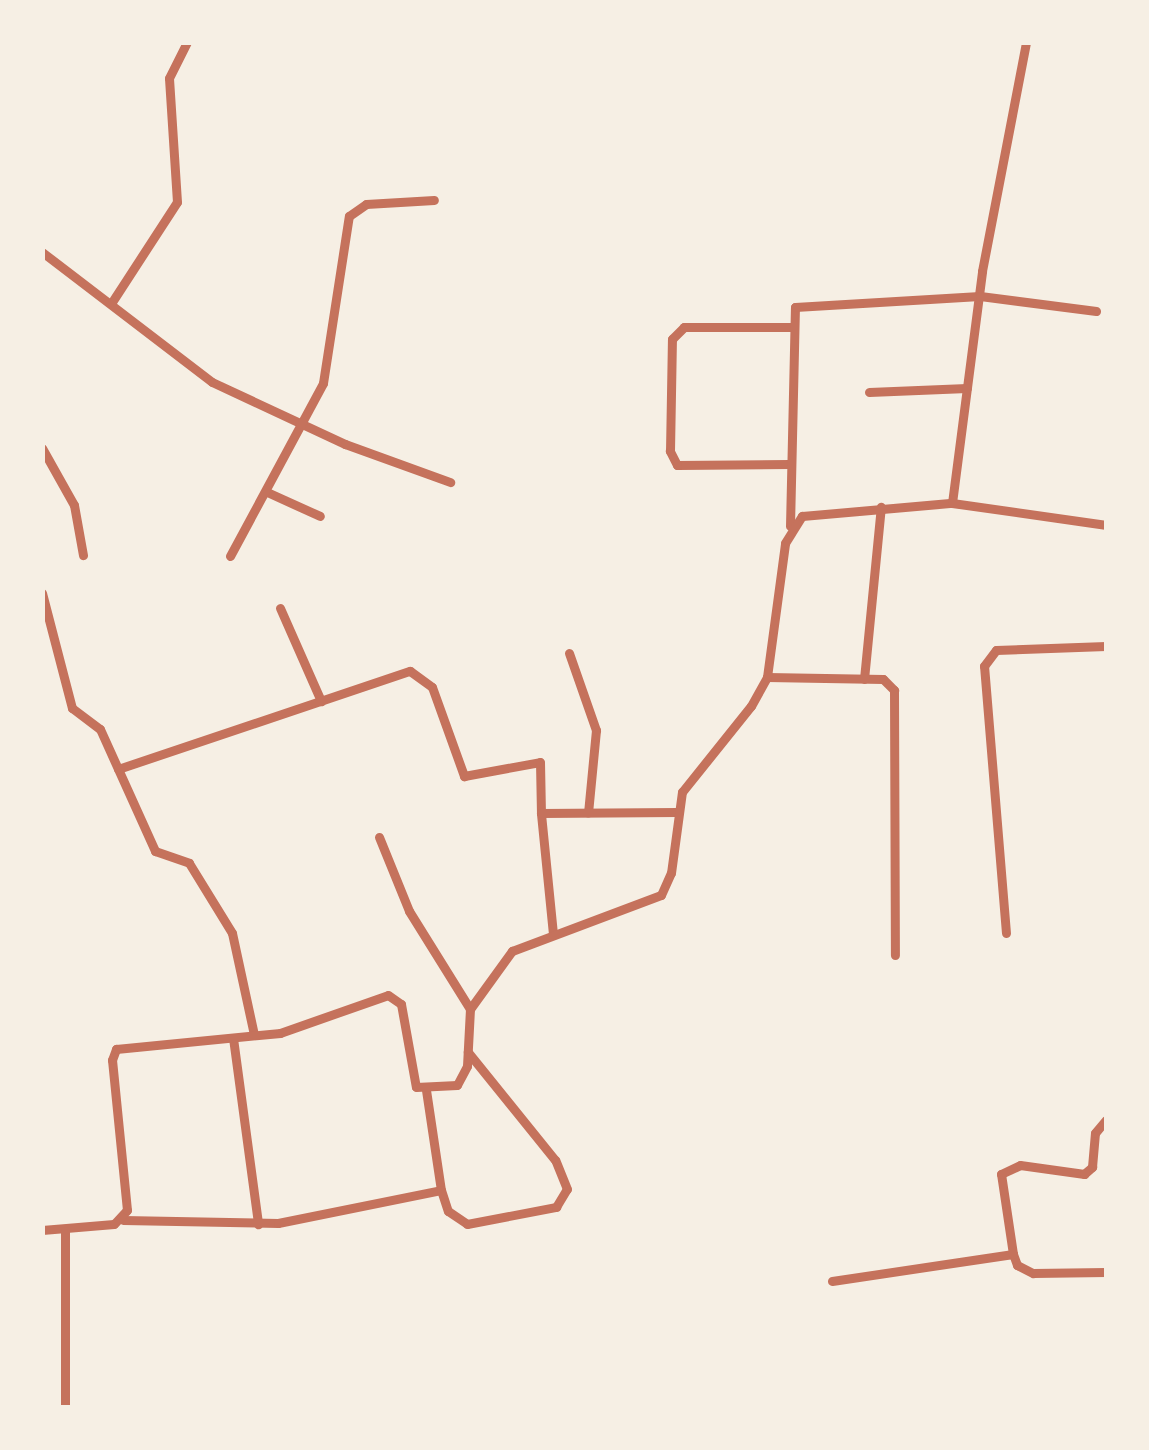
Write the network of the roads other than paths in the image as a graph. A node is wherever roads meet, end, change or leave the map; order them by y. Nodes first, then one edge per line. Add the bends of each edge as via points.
1 (187, 42) edge
2 (1026, 42) edge
3 (434, 200) dead end
4 (42, 252) edge
5 (980, 296) junction
6 (112, 302) junction
7 (1096, 310) dead end
8 (792, 327) junction
9 (967, 388) junction
10 (869, 392) dead end
11 (306, 426) junction
12 (42, 448) edge
13 (789, 464) junction
14 (450, 482) dead end
15 (267, 492) junction
16 (952, 502) junction
17 (881, 506) junction
18 (320, 516) dead end
19 (790, 526) junction
20 (1106, 526) edge
21 (83, 556) dead end
22 (230, 556) dead end
23 (42, 593) edge
24 (280, 608) dead end
25 (1106, 646) edge
26 (569, 653) dead end
27 (767, 677) junction
28 (864, 679) junction
29 (321, 701) junction
30 (118, 769) junction
31 (678, 812) junction
32 (541, 813) junction
33 (588, 813) junction
34 (380, 837) dead end
35 (1006, 933) dead end
36 (553, 934) junction
37 (895, 955) dead end
38 (470, 1008) junction
39 (254, 1035) junction
40 (234, 1038) junction
41 (466, 1050) junction
42 (426, 1090) junction
43 (1106, 1120) edge
44 (441, 1190) junction
45 (123, 1220) junction
46 (258, 1224) junction
47 (42, 1230) edge
48 (65, 1231) junction
49 (1014, 1254) junction
50 (1106, 1272) edge
51 (832, 1281) dead end
52 (65, 1408) edge

1 - 6 street via 169,78 177,202
2 - 5 street
3 - 11 street via 366,204 350,216 323,383
4 - 6 street
5 - 7 street
5 - 8 street via 801,303
5 - 9 street
6 - 11 street via 194,371
8 - 13 street
8 - 13 street via 684,326 672,339 670,451 676,465
9 - 10 street
9 - 16 street
11 - 14 street
11 - 15 street
12 - 21 street via 74,505
13 - 19 street
15 - 18 street
15 - 22 street
16 - 17 street
16 - 20 street
17 - 19 street via 802,516
17 - 28 street
19 - 27 street
23 - 30 street via 65,692 72,708 100,728
24 - 29 street
25 - 35 street via 996,650 984,666
26 - 33 street via 596,730
27 - 28 street
27 - 31 street via 752,706 691,776
28 - 37 street via 883,679 894,690
29 - 30 street
29 - 32 street via 410,671 424,676 456,768 473,777 540,762
30 - 39 street via 154,852 189,863 232,933
31 - 33 street
31 - 36 street via 671,873 661,896
32 - 33 street
32 - 36 street
34 - 38 street via 409,911
36 - 38 street via 512,951
38 - 41 street
39 - 40 street
39 - 42 street via 300,1028 388,995 401,1004 412,1081
40 - 45 street via 116,1049 127,1194
40 - 46 street
41 - 42 street via 465,1076 457,1085
41 - 44 street via 555,1160 566,1199 477,1226 456,1222
42 - 44 street
43 - 49 street via 1095,1133 1092,1167 1084,1174 1020,1165 1001,1174
44 - 46 street via 308,1220
45 - 46 street
45 - 48 street
47 - 48 street
48 - 52 street
49 - 50 street via 1017,1265 1033,1273
49 - 51 street

